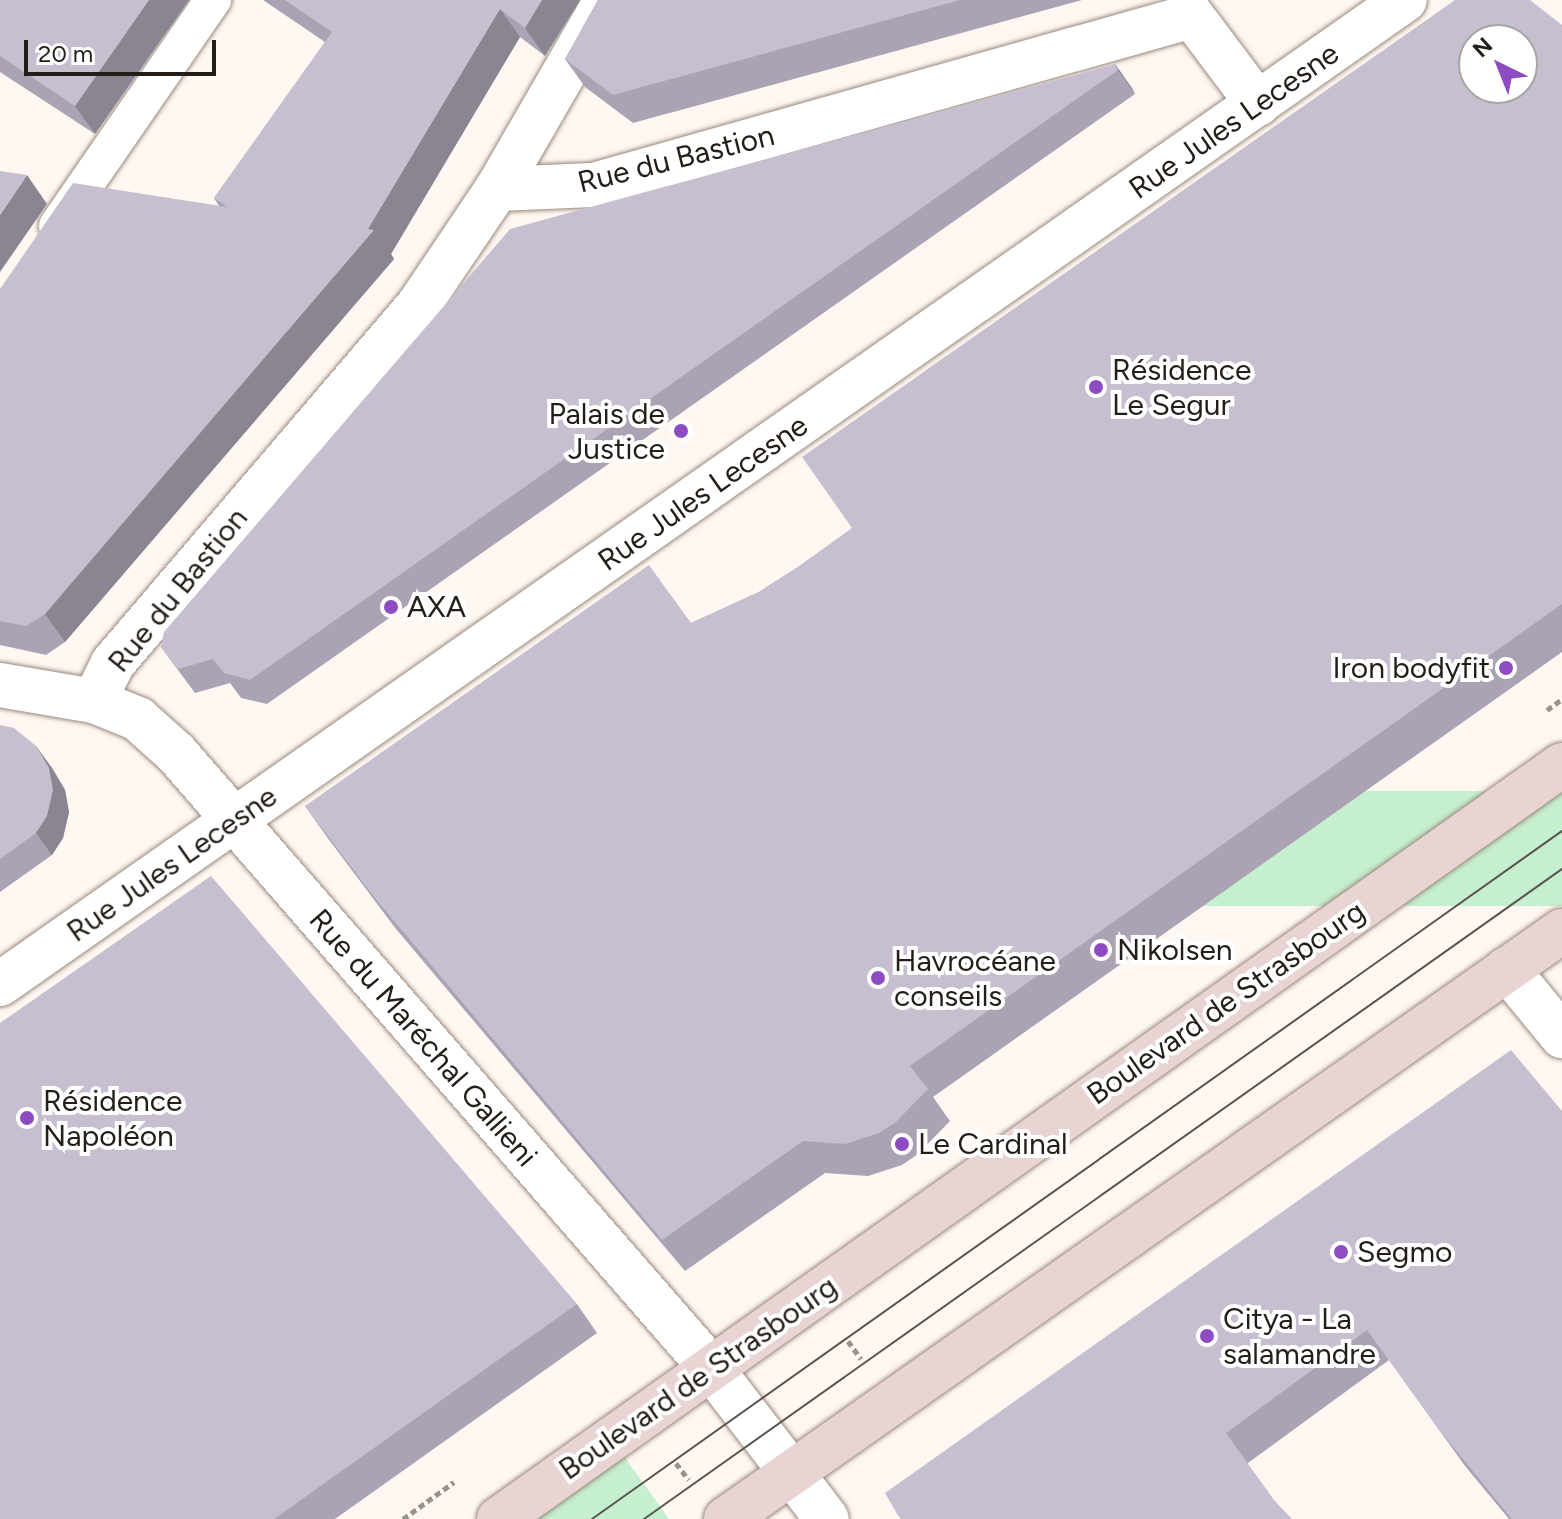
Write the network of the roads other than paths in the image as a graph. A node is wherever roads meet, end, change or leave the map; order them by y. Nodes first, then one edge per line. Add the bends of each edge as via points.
1 (213, 0) edge
2 (606, 0) edge
3 (1405, 0) edge
4 (1258, 104) junction
5 (497, 189) junction
6 (36, 257) edge
7 (0, 685) edge
8 (94, 701) junction
9 (1562, 765) edge
10 (235, 822) junction
11 (1562, 931) edge
12 (1507, 969) junction
13 (0, 984) edge
14 (1562, 1036) edge
15 (711, 1368) junction
16 (793, 1473) junction
17 (499, 1519) edge
18 (726, 1519) edge
19 (827, 1519) edge

1 - 6 lane
2 - 5 street
3 - 4 street, Rue Jules Lecesne
4 - 5 street, Rue du Bastion via 1192,16 594,185
4 - 10 street, Rue Jules Lecesne
5 - 8 street, Rue du Bastion via 418,306 113,663
7 - 8 street, Rue du Maréchal Gallieni
8 - 10 street, Rue du Maréchal Gallieni via 138,719 176,753
9 - 15 street, Boulevard de Strasbourg
10 - 13 street, Rue Jules Lecesne
10 - 15 street, Rue du Maréchal Gallieni
11 - 12 street
12 - 14 street
12 - 16 street
15 - 16 street, Rue du Maréchal Gallieni
15 - 17 street, Boulevard de Strasbourg
16 - 18 street
16 - 19 street, Rue du Maréchal Gallieni

